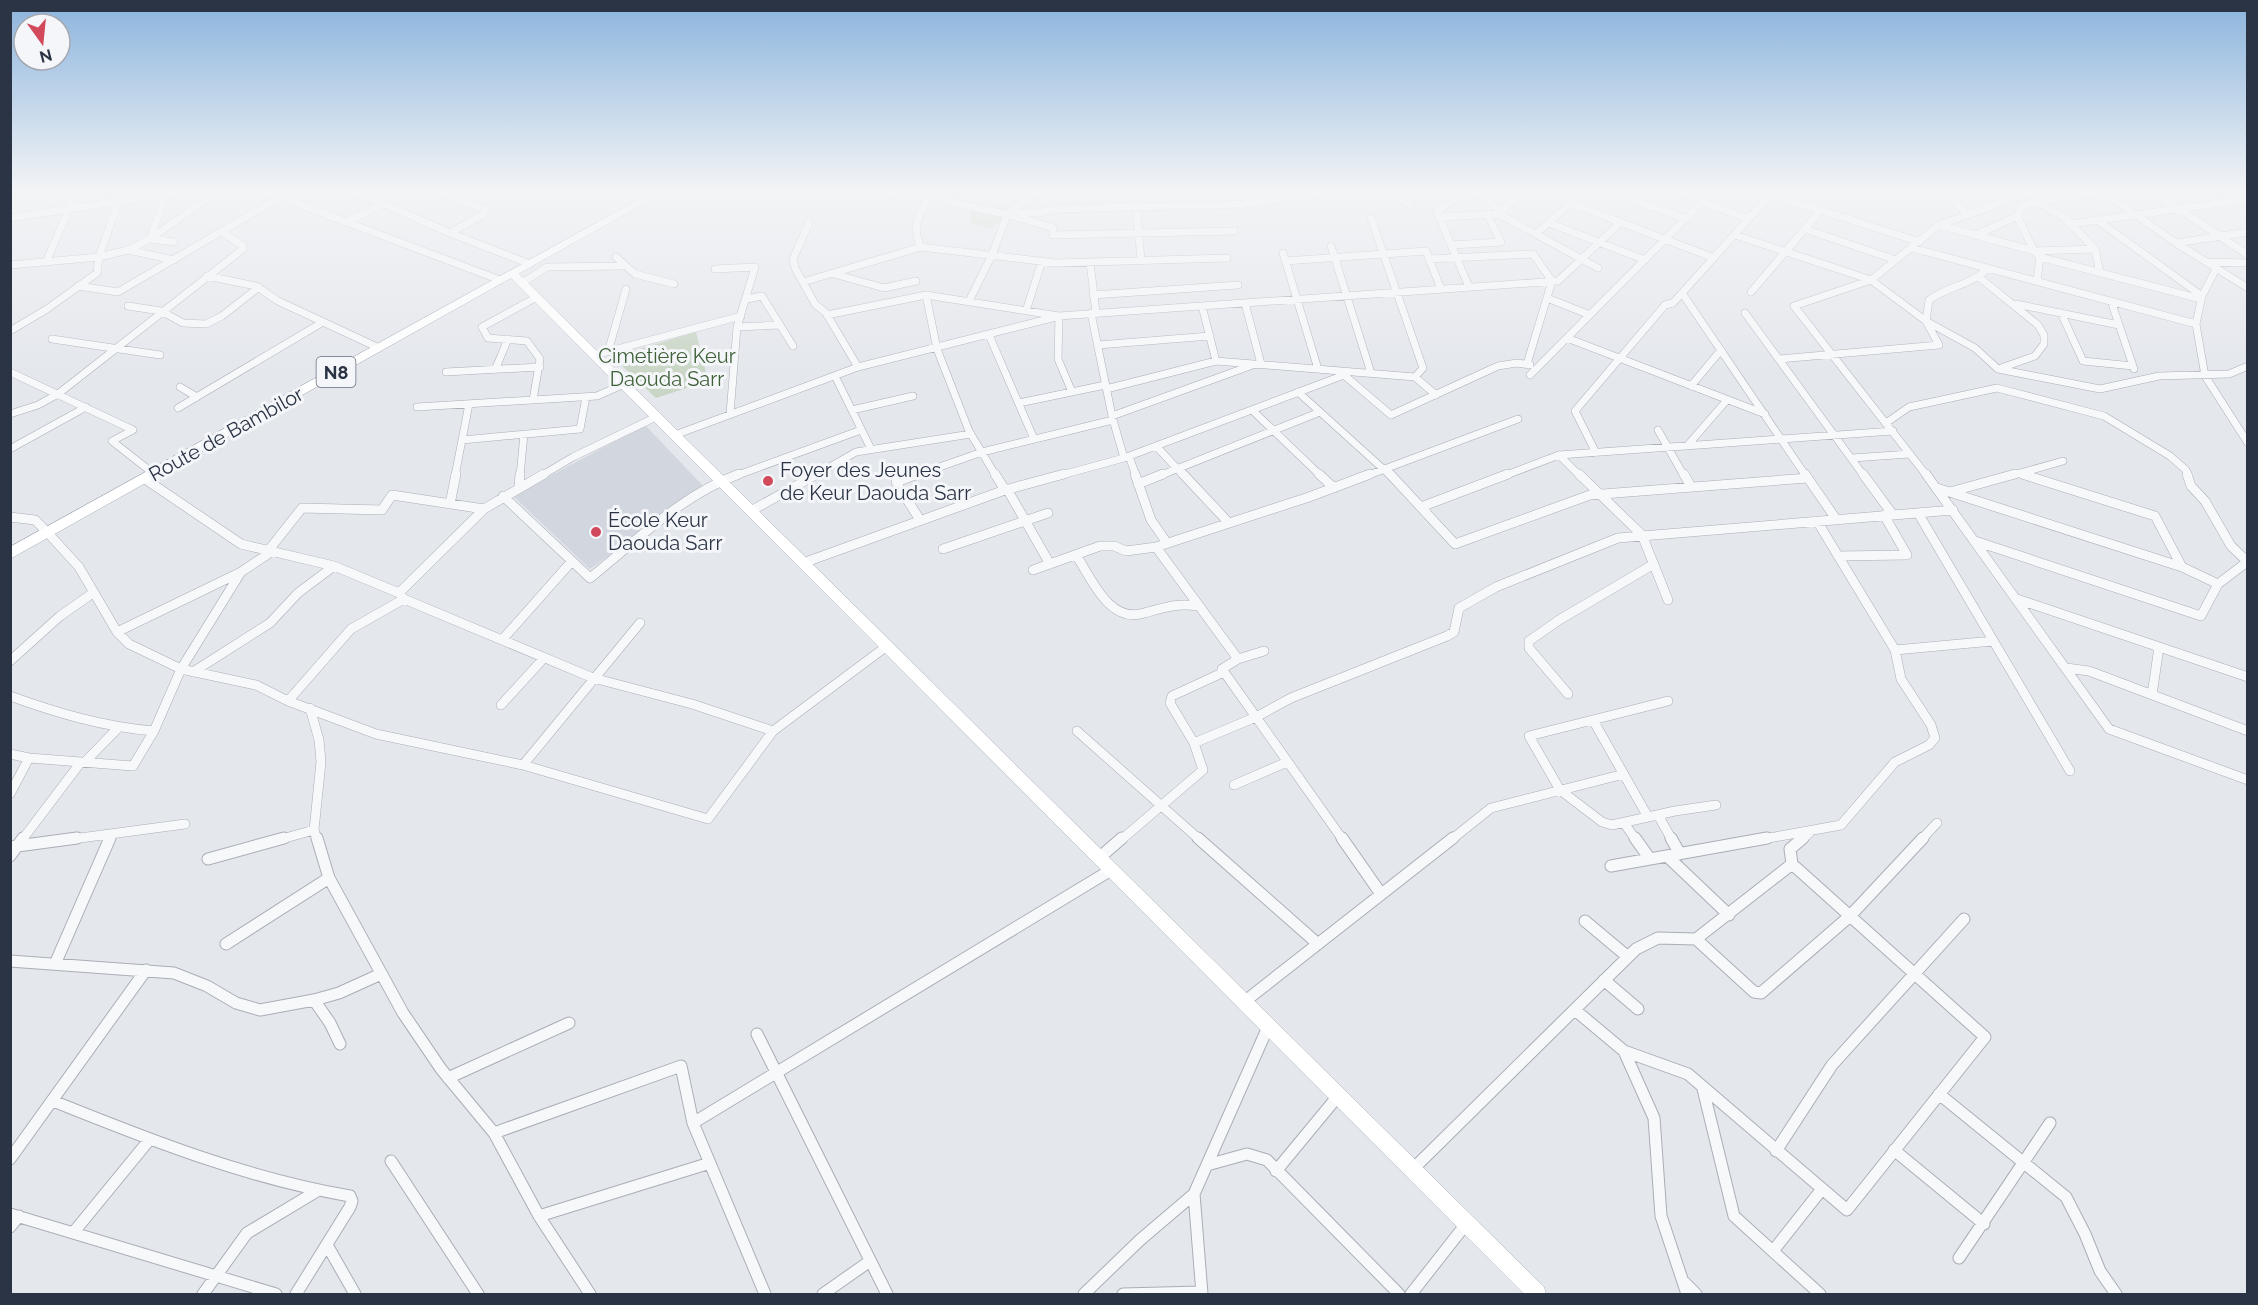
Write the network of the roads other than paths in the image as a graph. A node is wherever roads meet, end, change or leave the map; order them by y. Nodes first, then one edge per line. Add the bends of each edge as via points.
1 (50, 252) edge
2 (101, 252) edge
3 (121, 252) edge
4 (137, 252) edge
5 (188, 252) edge
6 (239, 252) edge
7 (433, 252) edge
8 (499, 252) edge
9 (551, 252) edge
10 (796, 252) edge
11 (903, 252) edge
12 (968, 252) edge
13 (993, 252) edge
14 (1140, 252) edge
15 (1332, 252) edge
16 (1383, 252) edge
17 (1417, 252) edge
18 (1426, 252) edge
19 (1454, 252) edge
20 (1569, 252) edge
21 (1590, 252) edge
22 (1625, 252) edge
23 (1653, 252) edge
24 (1698, 252) edge
25 (1720, 252) edge
26 (1785, 252) edge
27 (1789, 252) edge
28 (1872, 252) edge
29 (1907, 252) edge
30 (1927, 252) edge
31 (2035, 252) edge
32 (2096, 252) edge
33 (2140, 252) edge
34 (2190, 252) edge
35 (1283, 253) dead end
36 (992, 255) junction
37 (1384, 255) junction
38 (616, 257) dead end
39 (2040, 257) junction
40 (99, 258) junction
41 (1227, 258) dead end
42 (1334, 258) junction
43 (1457, 258) junction
44 (1714, 258) junction
45 (1429, 259) junction
46 (1582, 259) junction
47 (174, 260) junction
48 (1141, 260) junction
49 (1645, 260) junction
50 (1896, 260) junction
51 (1042, 261) junction
52 (1286, 261) junction
53 (2205, 261) junction
54 (46, 262) junction
55 (1090, 262) junction
56 (2247, 263) edge
57 (530, 264) junction
58 (10, 265) edge
59 (623, 266) junction
60 (1598, 268) dead end
61 (1988, 268) junction
62 (715, 269) dead end
63 (2216, 269) junction
64 (2100, 273) junction
65 (834, 274) junction
66 (207, 276) junction
67 (1980, 278) junction
68 (512, 279) junction
69 (916, 280) dead end
70 (1871, 280) junction
71 (1552, 281) junction
72 (2037, 281) junction
73 (803, 282) junction
74 (674, 284) dead end
75 (1239, 285) dead end
76 (78, 286) junction
77 (259, 287) junction
78 (1469, 287) junction
79 (2247, 288) edge
80 (626, 289) dead end
81 (1441, 289) junction
82 (1397, 292) junction
83 (1751, 292) dead end
84 (1682, 293) junction
85 (926, 295) junction
86 (1093, 295) junction
87 (1346, 296) junction
88 (537, 297) junction
89 (1547, 298) junction
90 (2201, 298) junction
91 (747, 299) junction
92 (1297, 299) junction
93 (969, 301) junction
94 (2111, 301) junction
95 (1245, 303) junction
96 (2012, 304) junction
97 (128, 306) dead end
98 (1202, 306) junction
99 (1026, 310) junction
100 (161, 311) junction
101 (1094, 313) junction
102 (1745, 313) dead end
103 (2061, 314) junction
104 (827, 315) junction
105 (1590, 315) junction
106 (741, 316) junction
107 (1059, 316) junction
108 (1926, 321) junction
109 (323, 322) junction
110 (2196, 324) junction
111 (780, 325) junction
112 (2119, 325) junction
113 (737, 327) junction
114 (10, 331) edge
115 (989, 335) junction
116 (1210, 336) junction
117 (1567, 338) junction
118 (52, 339) dead end
119 (508, 339) junction
120 (1098, 345) junction
121 (793, 346) dead end
122 (378, 348) junction
123 (118, 349) junction
124 (937, 349) junction
125 (1721, 350) junction
126 (601, 353) junction
127 (1832, 354) junction
128 (160, 355) dead end
129 (1779, 358) junction
130 (1619, 359) junction
131 (1216, 361) junction
132 (1258, 364) junction
133 (1527, 364) junction
134 (2133, 366) junction
135 (2247, 366) edge
136 (540, 367) junction
137 (858, 367) junction
138 (1538, 367) junction
139 (1318, 369) junction
140 (1998, 369) junction
141 (495, 370) junction
142 (10, 372) edge
143 (446, 372) dead end
144 (1344, 373) junction
145 (1371, 373) junction
146 (1530, 375) dead end
147 (835, 376) junction
148 (2205, 376) junction
149 (1415, 377) junction
150 (2138, 380) junction
151 (624, 384) junction
152 (1691, 386) junction
153 (180, 387) dead end
154 (1106, 387) junction
155 (1072, 392) junction
156 (1298, 392) junction
157 (58, 394) junction
158 (1436, 395) junction
159 (914, 396) dead end
160 (197, 397) junction
161 (586, 397) junction
162 (533, 400) junction
163 (1727, 400) junction
164 (1019, 403) junction
165 (470, 404) junction
166 (86, 407) junction
167 (417, 407) dead end
168 (178, 408) dead end
169 (852, 410) junction
170 (1252, 410) junction
171 (1320, 412) junction
172 (10, 414) edge
173 (730, 414) junction
174 (1765, 414) junction
175 (656, 417) junction
176 (1112, 418) junction
177 (1518, 419) dead end
178 (1886, 423) junction
179 (861, 429) junction
180 (1273, 430) junction
181 (1658, 430) dead end
182 (1893, 431) junction
183 (524, 434) junction
184 (971, 434) junction
185 (675, 435) junction
186 (1835, 436) junction
187 (1034, 439) junction
188 (462, 440) junction
189 (1781, 440) junction
190 (2246, 440) edge
191 (1156, 446) junction
192 (1687, 446) junction
193 (1668, 448) junction
194 (10, 449) edge
195 (871, 449) junction
196 (982, 452) junction
197 (1596, 453) junction
198 (1910, 454) junction
199 (1559, 456) junction
200 (1126, 457) junction
201 (1852, 458) junction
202 (2063, 461) dead end
203 (1177, 469) junction
204 (1384, 469) junction
205 (2018, 473) junction
206 (150, 477) junction
207 (1808, 478) junction
208 (720, 481) junction
209 (1138, 484) junction
210 (519, 487) junction
211 (1691, 487) junction
212 (1334, 488) junction
213 (1936, 488) junction
214 (1006, 489) junction
215 (1950, 492) junction
216 (1599, 494) junction
217 (503, 496) junction
218 (450, 504) junction
219 (1421, 507) junction
220 (484, 509) junction
221 (1953, 510) junction
222 (751, 511) junction
223 (1048, 513) dead end
224 (1918, 513) junction
225 (1889, 515) junction
226 (10, 517) edge
227 (1836, 519) junction
228 (920, 520) junction
229 (1025, 521) junction
230 (1817, 521) junction
231 (1229, 523) junction
232 (48, 533) junction
233 (1642, 535) junction
234 (1975, 541) junction
235 (1167, 543) junction
236 (1156, 547) junction
237 (943, 549) dead end
238 (270, 551) junction
239 (10, 554) edge
240 (1076, 555) junction
241 (1838, 556) junction
242 (572, 561) junction
243 (2247, 562) edge
244 (803, 563) junction
245 (1050, 564) junction
246 (1654, 564) junction
247 (334, 566) junction
248 (2182, 567) junction
249 (1033, 570) dead end
250 (241, 572) junction
251 (2218, 584) junction
252 (93, 593) junction
253 (401, 596) junction
254 (2017, 599) junction
255 (1668, 600) dead end
256 (1199, 606) junction
257 (640, 623) dead end
258 (117, 632) junction
259 (502, 640) junction
260 (1993, 641) junction
261 (887, 646) junction
262 (2158, 647) junction
263 (1895, 650) junction
264 (1264, 651) dead end
265 (543, 659) junction
266 (1238, 659) junction
267 (10, 661) edge
268 (2066, 668) junction
269 (181, 669) junction
270 (193, 672) junction
271 (1224, 672) junction
272 (2247, 677) edge
273 (593, 678) junction
274 (1568, 694) dead end
275 (2152, 695) junction
276 (10, 696) edge
277 (288, 701) junction
278 (1668, 701) dead end
279 (501, 705) dead end
280 (310, 708) junction
281 (1256, 717) junction
282 (1593, 720) junction
283 (117, 729) junction
284 (154, 730) junction
285 (773, 731) junction
286 (1077, 731) dead end
287 (2247, 731) edge
288 (1194, 744) junction
289 (10, 754) edge
290 (29, 758) junction
291 (83, 762) junction
292 (1287, 762) junction
293 (523, 765) junction
294 (2070, 771) dead end
295 (1624, 774) junction
296 (2247, 780) edge
297 (1234, 785) dead end
298 (1560, 790) junction
299 (10, 794) edge
300 (1716, 805) dead end
301 (1162, 806) junction
302 (1653, 816) junction
303 (1624, 823) junction
304 (1937, 823) dead end
305 (185, 824) dead end
306 (314, 830) junction
307 (1813, 830) junction
308 (111, 835) junction
309 (14, 846) edge
310 (1680, 854) junction
311 (10, 856) edge
312 (1667, 856) junction
313 (1099, 858) junction
314 (208, 859) dead end
315 (1650, 859) junction
316 (1792, 864) junction
317 (1611, 866) dead end
318 (1111, 870) junction
319 (328, 878) junction
320 (1381, 894) junction
321 (1729, 915) junction
322 (1850, 916) junction
323 (1964, 919) dead end
324 (1585, 921) dead end
325 (1696, 939) junction
326 (226, 944) dead end
327 (1318, 944) junction
328 (1628, 957) junction
329 (10, 961) edge
330 (55, 964) junction
331 (146, 970) junction
332 (381, 974) junction
333 (1914, 974) junction
334 (1604, 980) junction
335 (314, 1000) junction
336 (1244, 1002) junction
337 (1638, 1009) dead end
338 (1575, 1010) junction
339 (569, 1023) dead end
340 (1268, 1027) junction
341 (757, 1034) dead end
342 (340, 1044) dead end
343 (1624, 1051) junction
344 (776, 1073) junction
345 (448, 1078) junction
346 (1703, 1089) junction
347 (1939, 1094) junction
348 (1338, 1096) junction
349 (53, 1101) junction
350 (693, 1123) junction
351 (2050, 1123) dead end
352 (494, 1133) junction
353 (150, 1139) junction
354 (1894, 1150) junction
355 (1776, 1151) junction
356 (10, 1159) edge
357 (391, 1161) dead end
358 (710, 1163) junction
359 (2024, 1163) junction
360 (1207, 1165) junction
361 (1412, 1170) junction
362 (1276, 1171) junction
363 (1822, 1189) junction
364 (316, 1191) junction
365 (1194, 1194) junction
366 (15, 1215) edge
367 (539, 1216) junction
368 (1466, 1224) junction
369 (1984, 1224) junction
370 (10, 1227) edge
371 (73, 1233) junction
372 (327, 1245) junction
373 (1773, 1251) junction
374 (1959, 1258) dead end
375 (870, 1261) junction
376 (216, 1276) junction
377 (1682, 1280) junction
378 (1202, 1293) edge
379 (203, 1294) edge
380 (275, 1294) edge
381 (296, 1294) edge
382 (355, 1294) edge
383 (478, 1294) edge
384 (590, 1294) edge
385 (765, 1294) edge
386 (823, 1294) edge
387 (887, 1294) edge
388 (1084, 1294) edge
389 (1123, 1294) edge
390 (1399, 1294) edge
391 (1412, 1294) edge
392 (1537, 1294) edge
393 (1687, 1294) edge
394 (1696, 1294) edge
395 (1820, 1294) edge
396 (2116, 1294) edge

1 - 54 street
2 - 40 street
3 - 40 street
4 - 47 street
5 - 47 street
6 - 66 street
7 - 68 street
8 - 57 street
9 - 57 main road, Route de Bambilor / N8
10 - 73 street via 795,268
11 - 65 street
12 - 36 street
13 - 36 street
14 - 48 street
15 - 42 street
16 - 37 street
17 - 37 street
18 - 45 street
19 - 43 street
20 - 46 street
21 - 46 street
22 - 49 street
23 - 49 street
24 - 44 street
25 - 44 street
26 - 83 street
27 - 70 street
28 - 50 street
29 - 50 street
30 - 61 street
31 - 39 street
32 - 64 street
33 - 90 street
34 - 53 street
35 - 52 street
36 - 51 street
36 - 93 street
37 - 42 street
37 - 82 street
38 - 59 street
39 - 64 street
39 - 72 street
40 - 54 street
40 - 76 street via 97,273
41 - 48 street
42 - 52 street
42 - 87 street
43 - 45 street
43 - 71 street via 1533,254
43 - 78 street
44 - 84 street
45 - 81 street
46 - 60 street
46 - 71 street via 1558,281
47 - 76 street via 118,292
48 - 55 street
49 - 105 street
50 - 70 street
51 - 55 street
51 - 99 street
52 - 92 street
53 - 56 street
53 - 63 street
54 - 58 street
55 - 86 street
57 - 68 main road, Route de Bambilor / N8
59 - 68 street via 547,267
59 - 74 street via 635,274
61 - 67 street
61 - 72 street
62 - 91 street via 755,267
63 - 79 street
63 - 90 street
64 - 90 street
65 - 69 street via 884,288
65 - 73 street
66 - 77 street
66 - 100 street
67 - 96 street
67 - 108 street via 1935,295 1929,300
68 - 88 street
68 - 122 main road, Route de Bambilor / N8
70 - 108 street
70 - 127 street via 1794,306
71 - 78 street
71 - 89 street
72 - 94 street
73 - 104 street via 815,304
75 - 86 street
76 - 114 street
77 - 100 street via 206,324 183,323
77 - 109 street via 278,301
78 - 81 street
80 - 126 street
81 - 82 street
82 - 87 street
82 - 149 street via 1423,368
84 - 125 street
84 - 130 street via 1665,305
85 - 93 street
85 - 104 street
85 - 124 street
86 - 101 street
87 - 92 street
87 - 145 street
88 - 119 street via 482,327 488,338
88 - 126 street
89 - 105 street
89 - 133 street
90 - 110 street
91 - 106 street
91 - 111 street via 762,296
92 - 95 street
92 - 139 street
93 - 99 street
94 - 110 street
94 - 112 street
95 - 98 street
95 - 132 street
96 - 103 street
96 - 140 street via 2044,332 2045,344 2032,357
97 - 100 street
98 - 101 street
98 - 116 street
99 - 107 street
100 - 123 street
101 - 107 street
101 - 120 street
102 - 129 street
103 - 112 street
103 - 134 street via 2083,361
104 - 137 street
105 - 117 street
106 - 113 street
106 - 126 street
107 - 115 street
107 - 155 street via 1058,359
108 - 127 street via 1939,345
108 - 140 street via 1975,348
109 - 122 street
109 - 160 street
110 - 148 street
111 - 113 street
111 - 121 street
112 - 134 street
113 - 173 street
115 - 124 street
115 - 164 street
116 - 120 street
116 - 131 street
117 - 130 street
117 - 138 street
118 - 123 street
119 - 136 street via 527,341 540,359
119 - 141 street
120 - 154 street
122 - 206 main road, Route de Bambilor / N8
123 - 128 street
123 - 157 street
124 - 137 street
124 - 184 street
125 - 152 street
125 - 174 street
126 - 151 street
127 - 129 street
127 - 178 street
129 - 186 street
130 - 152 street
130 - 197 street via 1575,411
131 - 132 street
131 - 154 street
132 - 139 street
132 - 176 street
133 - 138 street
133 - 158 street via 1492,368
134 - 150 street
135 - 148 street via 2235,373
136 - 141 street
136 - 162 street
137 - 147 street
138 - 146 street
139 - 144 street
140 - 150 street via 2100,389 2115,389
141 - 143 street
142 - 157 street
144 - 145 street
144 - 156 street
144 - 158 street via 1391,415
145 - 149 street
147 - 169 street
147 - 173 street
148 - 150 street
148 - 190 street
149 - 158 street
151 - 161 street
151 - 175 street
152 - 163 street
153 - 160 street
154 - 155 street
154 - 176 street
155 - 164 street
156 - 170 street
156 - 171 street
157 - 166 street
157 - 172 street
159 - 169 street
160 - 168 street
161 - 162 street
161 - 183 street via 580,429
162 - 165 street
163 - 174 street
163 - 192 street
164 - 187 street
165 - 167 street
165 - 188 street
166 - 194 street
166 - 206 street via 133,430 112,441
169 - 179 street
170 - 180 street
170 - 191 street
171 - 180 street
171 - 204 street
173 - 185 street
174 - 189 street
175 - 185 street
175 - 210 street
176 - 187 street
176 - 200 street
177 - 204 street
178 - 182 street
178 - 243 street via 1909,407 1997,388 2104,416 2186,470 2191,486 2205,501 2231,546
179 - 195 street
179 - 208 street
180 - 203 street
180 - 212 street
181 - 193 street
182 - 186 street
182 - 198 street
183 - 188 street
183 - 210 street
184 - 195 street
184 - 196 street
185 - 208 street
186 - 189 street
186 - 201 street
187 - 196 street
188 - 218 street
189 - 192 street
189 - 207 street
191 - 200 street
191 - 203 street
192 - 193 street
193 - 197 street
193 - 211 street
195 - 222 street via 856,452
196 - 214 street
196 - 228 street via 896,482
197 - 199 street
198 - 201 street
198 - 213 street
199 - 216 street
199 - 219 street
200 - 209 street
200 - 214 street
201 - 225 street
202 - 205 street
203 - 209 street
203 - 231 street
204 - 212 street
204 - 219 street
205 - 215 street
205 - 248 street via 2155,516
206 - 232 main road, Route de Bambilor / N8
206 - 238 street via 241,544
207 - 211 street
207 - 227 street
208 - 222 street
208 - 242 street via 670,514 590,578
209 - 235 street via 1151,520
210 - 217 street
211 - 216 street
212 - 231 street
213 - 215 street
213 - 221 street
214 - 228 street
214 - 229 street
215 - 248 street
216 - 219 street via 1455,544
216 - 233 street
217 - 220 street
217 - 242 street
218 - 220 street
218 - 238 street via 392,495 382,510 302,507
220 - 253 street
221 - 224 street
221 - 234 street
222 - 244 street
223 - 229 street
224 - 225 street
224 - 260 street
225 - 227 street
225 - 241 street via 1907,555
226 - 232 street via 34,520
227 - 230 street
228 - 244 street
229 - 237 street
229 - 245 street
230 - 233 street
230 - 241 street
231 - 235 street
232 - 239 main road, Route de Bambilor / N8
232 - 252 street via 79,567
233 - 246 street
233 - 281 street via 1617,538 1496,587 1459,608 1454,632 1447,636 1291,698
234 - 251 street via 2202,616
234 - 254 street
235 - 236 street
236 - 240 street via 1126,551 1100,546
236 - 256 street
238 - 247 street
238 - 250 street
240 - 245 street
240 - 256 street via 1118,614 1146,613 1174,604
241 - 263 street
242 - 259 street
243 - 251 street
244 - 261 street
245 - 249 street
246 - 255 street
246 - 274 street via 1529,640 1529,648
247 - 253 street
247 - 270 street via 298,594 270,623
248 - 251 street
250 - 258 street
250 - 269 street
252 - 258 street
252 - 267 street via 60,616
253 - 259 street
253 - 277 street via 351,629
254 - 262 street
254 - 268 street
256 - 266 street
257 - 273 street
258 - 269 street via 129,644
259 - 265 street
260 - 263 street
260 - 294 street
261 - 285 street
261 - 313 street
262 - 272 street
262 - 275 street
263 - 307 street via 1901,679 1931,725 1935,738 1895,762 1841,825
264 - 266 street
265 - 273 street
265 - 279 street
266 - 271 street via 1222,669
268 - 275 street via 2089,671
268 - 296 street via 2109,729
269 - 270 street
269 - 284 street
270 - 277 street via 256,685
271 - 281 street
271 - 288 street via 1172,696 1170,703
273 - 285 street via 692,704
273 - 293 street
275 - 287 street
276 - 283 street
277 - 280 street
278 - 282 street
280 - 293 street via 376,734
280 - 306 street via 321,762
281 - 288 street
281 - 292 street
282 - 295 street
282 - 298 street via 1529,736
283 - 284 street
283 - 291 street
284 - 291 street via 133,766
285 - 293 street via 708,819
286 - 301 street
288 - 301 street via 1203,770
289 - 290 street
290 - 291 street
290 - 299 street
291 - 309 street
292 - 297 street
292 - 320 street
295 - 298 street
295 - 302 street
298 - 303 street via 1602,822
298 - 320 street via 1491,808
300 - 302 street
301 - 313 street
301 - 327 street
302 - 303 street
302 - 310 street
303 - 315 street
304 - 322 street
305 - 308 street
306 - 314 street
306 - 319 street
307 - 310 street
307 - 316 street via 1790,849
308 - 309 street
308 - 330 street
309 - 311 street
310 - 312 street
312 - 315 street
312 - 321 street
313 - 318 street
315 - 317 street
316 - 321 street
316 - 322 street
318 - 336 street
318 - 344 street
319 - 326 street
319 - 332 street
320 - 327 street
321 - 325 street
322 - 325 street via 1761,993 1754,992
322 - 333 street
323 - 333 street
324 - 328 street
325 - 328 street via 1658,938 1635,949
327 - 336 street
328 - 334 street
329 - 330 street
330 - 331 street
331 - 335 street via 174,973 236,1003 260,1010
331 - 349 street
332 - 335 street
332 - 345 street
333 - 347 street via 1985,1037
333 - 355 street via 1832,1065
334 - 337 street
334 - 338 street
335 - 342 street
336 - 340 street
338 - 343 street
338 - 361 street
339 - 345 street
340 - 348 street
340 - 360 street
341 - 344 street
343 - 346 street via 1688,1074
343 - 377 street via 1654,1118 1661,1216
344 - 350 street
344 - 375 street
345 - 352 street
346 - 355 street
346 - 373 street via 1734,1216
347 - 354 street
347 - 359 street
348 - 361 street
348 - 362 street
349 - 353 street
349 - 356 street
350 - 352 street via 681,1066
350 - 358 street
351 - 359 street
352 - 367 street
353 - 364 street via 203,1160
353 - 371 street
354 - 363 street via 1847,1210
354 - 369 street
355 - 363 street
357 - 383 street
358 - 367 street
358 - 385 street
359 - 369 street
359 - 396 street via 2067,1197 2100,1271
360 - 362 street via 1247,1154 1267,1160
360 - 365 street
361 - 368 street
362 - 390 street
363 - 373 street
364 - 372 street via 350,1196 352,1202
364 - 376 street via 246,1233
365 - 378 street
365 - 388 street
366 - 370 street
366 - 371 street
367 - 384 street
368 - 391 street
368 - 392 street
369 - 374 street
371 - 376 street
372 - 381 street
372 - 382 street
373 - 395 street
375 - 386 street
375 - 387 street
376 - 379 street
376 - 380 street
377 - 393 street
377 - 394 street
378 - 389 street

